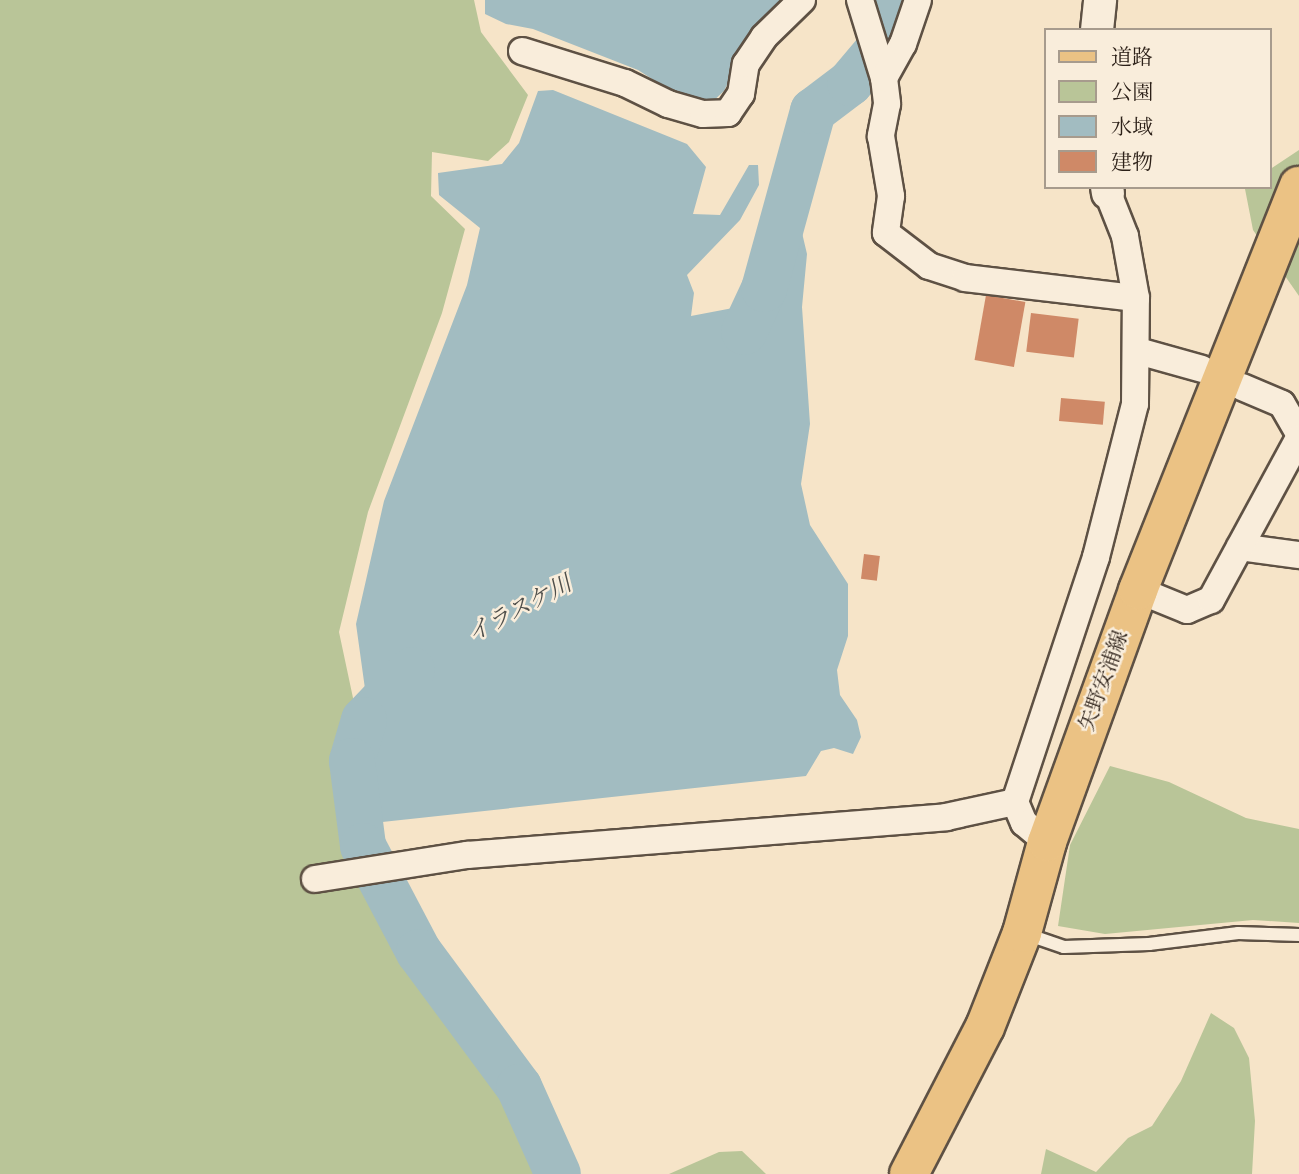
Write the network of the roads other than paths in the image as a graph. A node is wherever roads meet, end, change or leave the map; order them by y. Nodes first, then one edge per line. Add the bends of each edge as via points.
1 (802, 0) edge
2 (860, 0) edge
3 (918, 0) edge
4 (1100, 0) edge
5 (1097, 28) edge
6 (522, 51) dead end
7 (884, 78) junction
8 (1299, 186) edge
9 (1107, 190) edge
10 (1136, 298) junction
11 (1138, 351) junction
12 (1202, 369) dead end
13 (1242, 387) dead end
14 (1299, 436) edge
15 (1240, 547) junction
16 (1299, 555) edge
17 (1138, 590) junction
18 (1015, 802) junction
19 (1048, 842) junction
20 (315, 879) dead end
21 (1022, 933) junction
22 (1299, 934) edge
23 (909, 1174) edge

1 - 6 street via 764,37 746,64 741,94 728,113 703,114 668,104 625,83
2 - 7 street
3 - 7 street via 903,44
4 - 5 street
7 - 10 street via 887,104 881,136 891,196 886,233 929,266 965,278
8 - 17 main road, 矢野安浦線
9 - 10 street via 1125,236
10 - 11 street
11 - 12 street
11 - 18 street via 1135,404 1096,557
13 - 14 street via 1282,404
14 - 15 street
15 - 16 street
15 - 17 street via 1211,600 1187,610
17 - 19 main road, 矢野安浦線
18 - 19 street via 1024,823
18 - 20 street via 946,817 467,855
19 - 21 main road, 矢野安浦線
21 - 22 lane via 1064,947 1149,944 1238,933
21 - 23 main road, 矢野安浦線 via 985,1027

